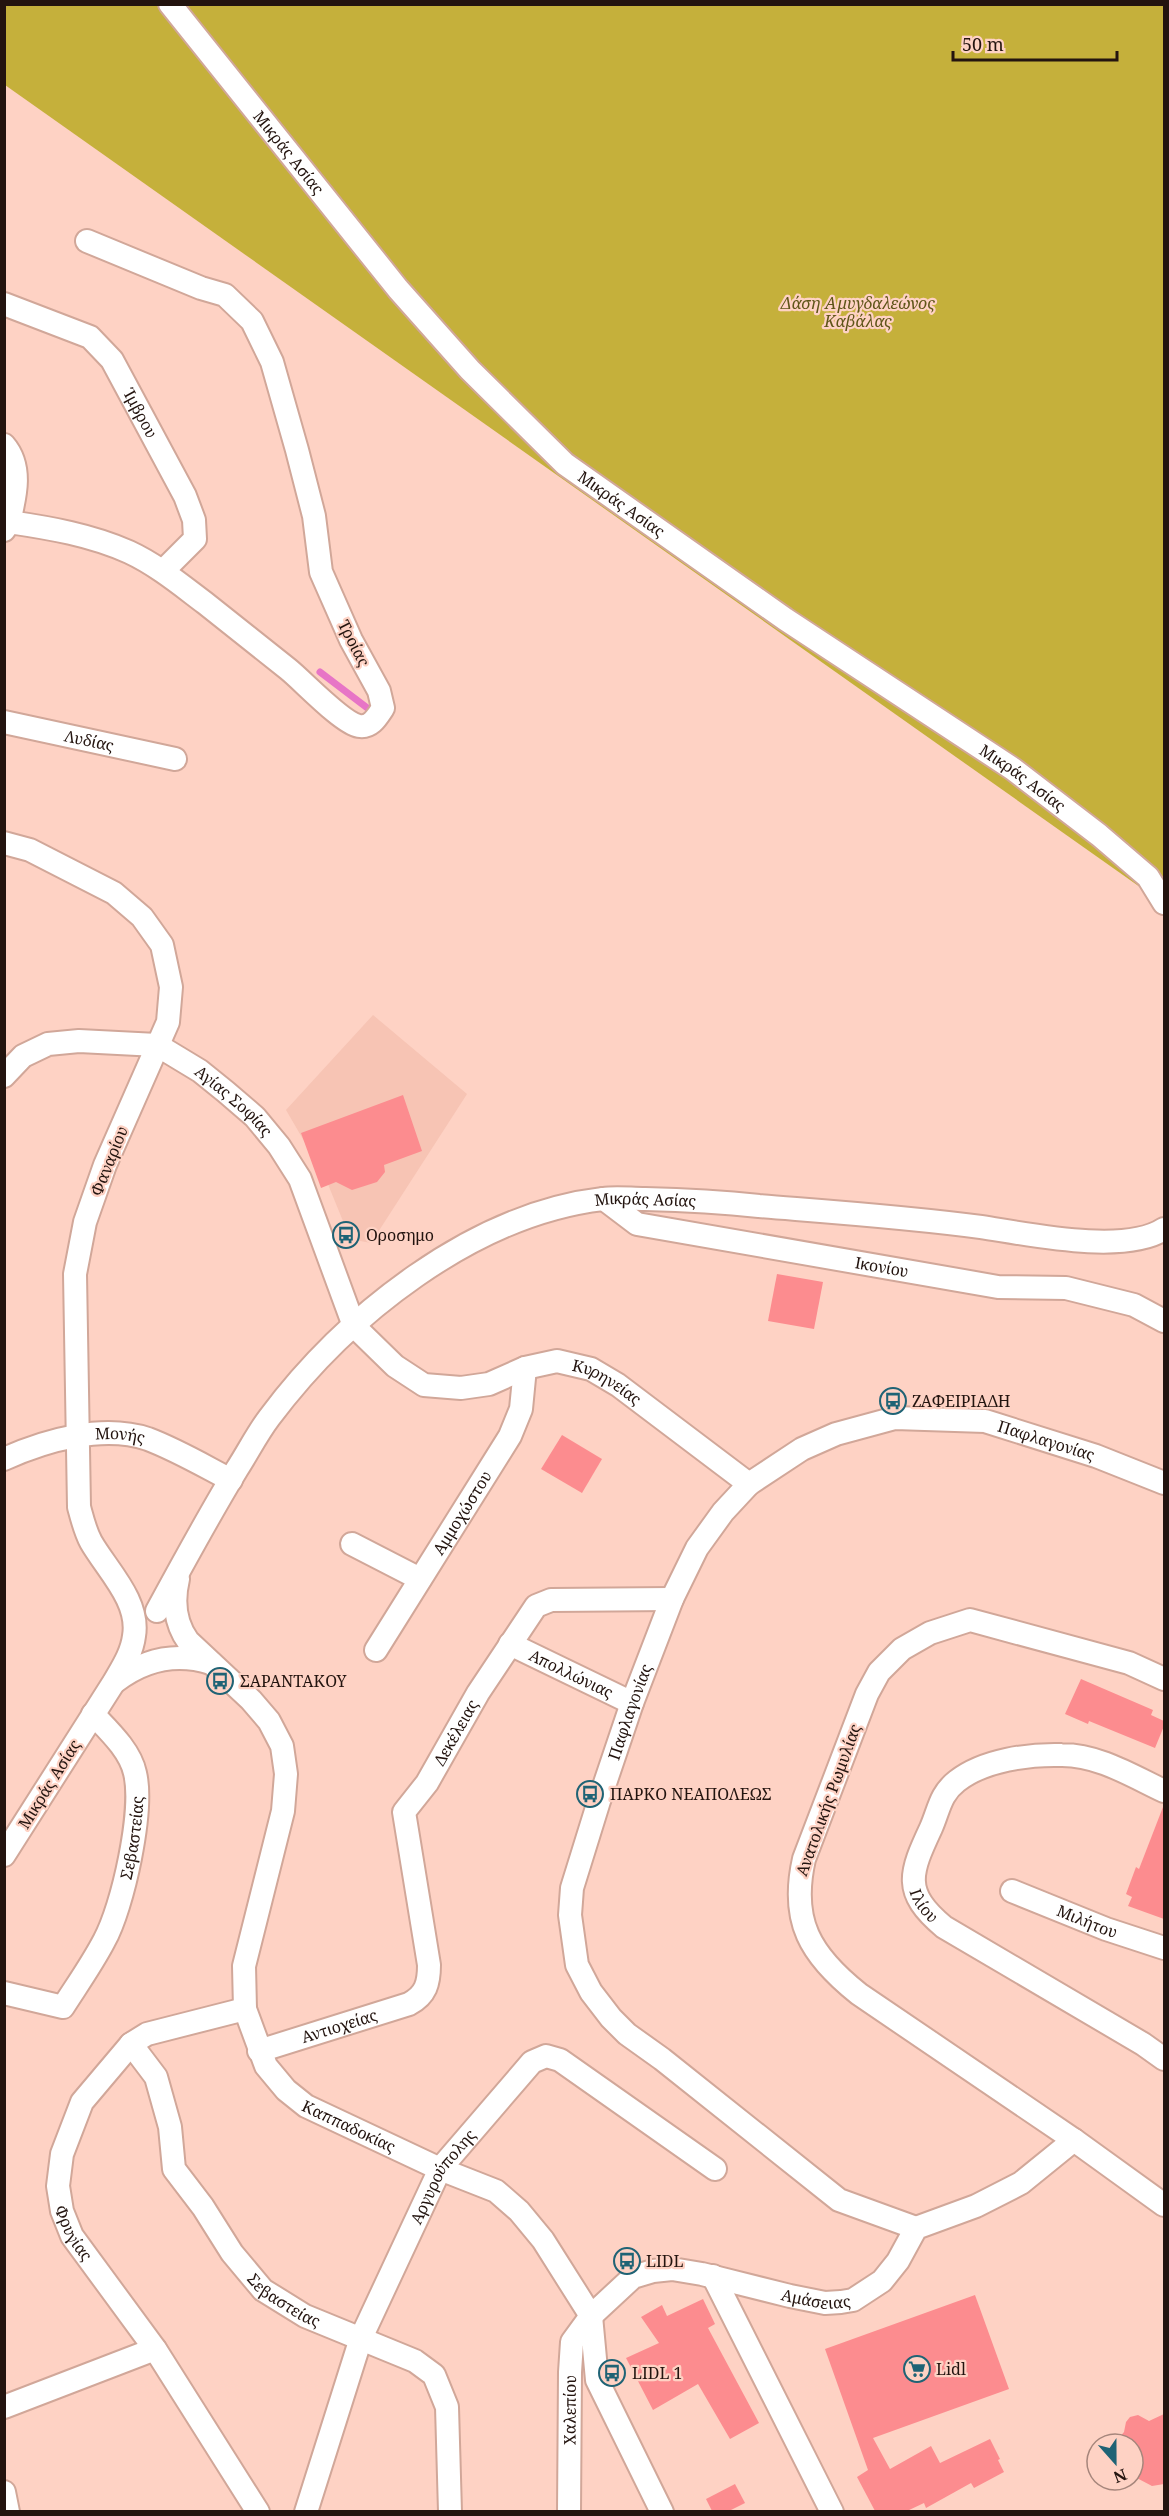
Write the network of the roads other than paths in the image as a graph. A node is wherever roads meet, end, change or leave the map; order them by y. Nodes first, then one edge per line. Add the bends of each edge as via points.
1 (170, 4) edge
2 (87, 241) dead end
3 (4, 304) edge
4 (4, 446) edge
5 (7, 526) edge
6 (164, 571) junction
7 (4, 722) edge
8 (175, 759) dead end
9 (4, 843) edge
10 (1164, 903) edge
11 (157, 1045) junction
12 (4, 1076) edge
13 (604, 1198) junction
14 (1164, 1229) edge
15 (1164, 1321) edge
16 (354, 1326) junction
17 (525, 1368) junction
18 (76, 1436) junction
19 (4, 1459) edge
20 (231, 1480) junction
21 (1164, 1483) edge
22 (749, 1484) junction
23 (352, 1544) dead end
24 (182, 1564) junction
25 (109, 1570) junction
26 (420, 1579) junction
27 (672, 1599) junction
28 (157, 1611) junction
29 (181, 1627) junction
30 (135, 1634) junction
31 (510, 1644) junction
32 (376, 1650) dead end
33 (161, 1659) junction
34 (218, 1669) junction
35 (1164, 1678) edge
36 (114, 1682) junction
37 (632, 1703) junction
38 (93, 1714) junction
39 (1164, 1791) edge
40 (4, 1855) edge
41 (1012, 1891) dead end
42 (1164, 1948) edge
43 (4, 1993) edge
44 (419, 1999) joint
45 (245, 2009) junction
46 (131, 2044) junction
47 (259, 2051) junction
48 (1164, 2059) edge
49 (1074, 2140) junction
50 (440, 2169) junction
51 (715, 2169) dead end
52 (1164, 2205) edge
53 (916, 2228) junction
54 (713, 2276) junction
55 (591, 2316) junction
56 (362, 2338) junction
57 (155, 2349) junction
58 (4, 2407) edge
59 (4, 2492) edge
60 (252, 2509) edge
61 (8, 2511) edge
62 (306, 2511) edge
63 (450, 2511) edge
64 (569, 2511) edge
65 (662, 2511) edge
66 (832, 2511) edge

1 - 10 street, Μικράς Ασίας via 398,289 470,370 565,464 785,619 1013,769 1148,877
2 - 6 street, Τροίας via 225,295 252,321 272,362 297,450 314,516 321,572 382,699 376,719 358,726 341,716
3 - 6 street, Ίμβρου via 90,337 112,360 194,520 195,538
4 - 5 street via 10,452 18,486
5 - 6 street, Τροίας via 53,528 108,544
7 - 8 street, Λυδίας
9 - 11 street, Φαναρίου via 30,850 114,893 142,917 162,945 171,987 168,1023
11 - 12 street, Αγίας Σοφίας via 79,1041 48,1044 23,1056
11 - 16 street, Αγίας Σοφίας via 200,1071 255,1117 279,1146 300,1179
11 - 18 street, Φαναρίου via 85,1222 75,1274
13 - 14 street, Μικράς Ασίας via 806,1210 1117,1243
13 - 15 street, Ικονίου via 637,1224 998,1287 1066,1288 1134,1305
13 - 16 street, Μικράς Ασίας via 547,1211 472,1239 423,1270
16 - 17 street, Κυρηνείας via 395,1366 424,1384 461,1388 489,1384
16 - 20 street, Μικράς Ασίας via 267,1420
17 - 22 street, Κυρηνείας via 557,1361 591,1369
17 - 26 street, Αμμοχώστου via 520,1409 510,1436
18 - 19 street, Μονής
18 - 20 street, Μονής via 121,1434 146,1439
18 - 25 street, Φαναρίου via 79,1507 89,1540
20 - 24 street, Μικράς Ασίας
21 - 22 street, Παφλαγονίας via 985,1420 896,1418 836,1434 802,1449
22 - 27 street, Παφλαγονίας via 697,1548
23 - 26 street
24 - 28 street, Μικράς Ασίας
24 - 29 street via 175,1605
25 - 28 street
25 - 30 street, Φαναρίου via 125,1593
26 - 32 street, Αμμοχώστου
27 - 31 street, Δεκέλειας via 551,1600 536,1606
27 - 37 street, Παφλαγονίας
28 - 29 street via 165,1611
28 - 30 street via 143,1617
29 - 33 street via 179,1649
29 - 34 street, Καππαδοκίας
30 - 33 street via 142,1653
30 - 36 street, Μικράς Ασίας
31 - 37 street, Απολλώνιας
31 - 44 street, Δεκέλειας via 427,1783 404,1812 429,1965 429,1982
33 - 34 street via 182,1657
33 - 36 street
34 - 45 street, Καππαδοκίας via 269,1721 282,1746 286,1774 283,1811 244,1966
35 - 49 street, Ανατολικής Ρωμυλίας via 1119,1660 970,1620 915,1640 879,1672 867,1694 798,1883 808,1939 837,1976
36 - 38 street, Μικράς Ασίας
37 - 53 street, Παφλαγονίας via 572,1888 570,1915 577,1965 591,1992 627,2034 839,2200
38 - 40 street, Μικράς Ασίας
38 - 43 street, Σεβαστείας via 121,1746 135,1771 138,1801 125,1881 105,1940 63,2007
39 - 48 street, Ιλίου via 1093,1758 1027,1757 983,1768 957,1781 938,1803 914,1875 915,1892 922,1907 944,1927
41 - 42 street, Μιλήτου
44 - 47 street, Αντιοχείας
45 - 46 street, Φρυγίας via 147,2034
45 - 47 street, Καππαδοκίας
46 - 56 street, Σεβαστείας via 156,2077 170,2127 174,2169 232,2253 263,2290 305,2316
46 - 57 street, Φρυγίας via 82,2102 62,2154 58,2186 72,2236
47 - 50 street, Καππαδοκίας via 286,2090 306,2106
49 - 52 street, Ανατολικής Ρωμυλίας
49 - 53 street via 1020,2182 976,2206
50 - 51 street, Αργυρούπολης via 532,2062 546,2056 560,2060
50 - 55 street, Καππαδοκίας via 496,2191 519,2211 543,2240
50 - 56 street, Αργυρούπολης
53 - 54 street, Αμάσειας via 882,2281 853,2300 825,2303
54 - 55 street, Αμάσειας via 672,2269 633,2277
54 - 66 street
55 - 64 street, Χαλεπίου via 572,2342
55 - 65 street, Καππαδοκίας via 597,2380
56 - 62 street, Αργυρούπολης
56 - 63 street, Σεβαστείας via 415,2361 434,2375 447,2407
57 - 58 street
57 - 60 street, Φρυγίας
59 - 61 street

